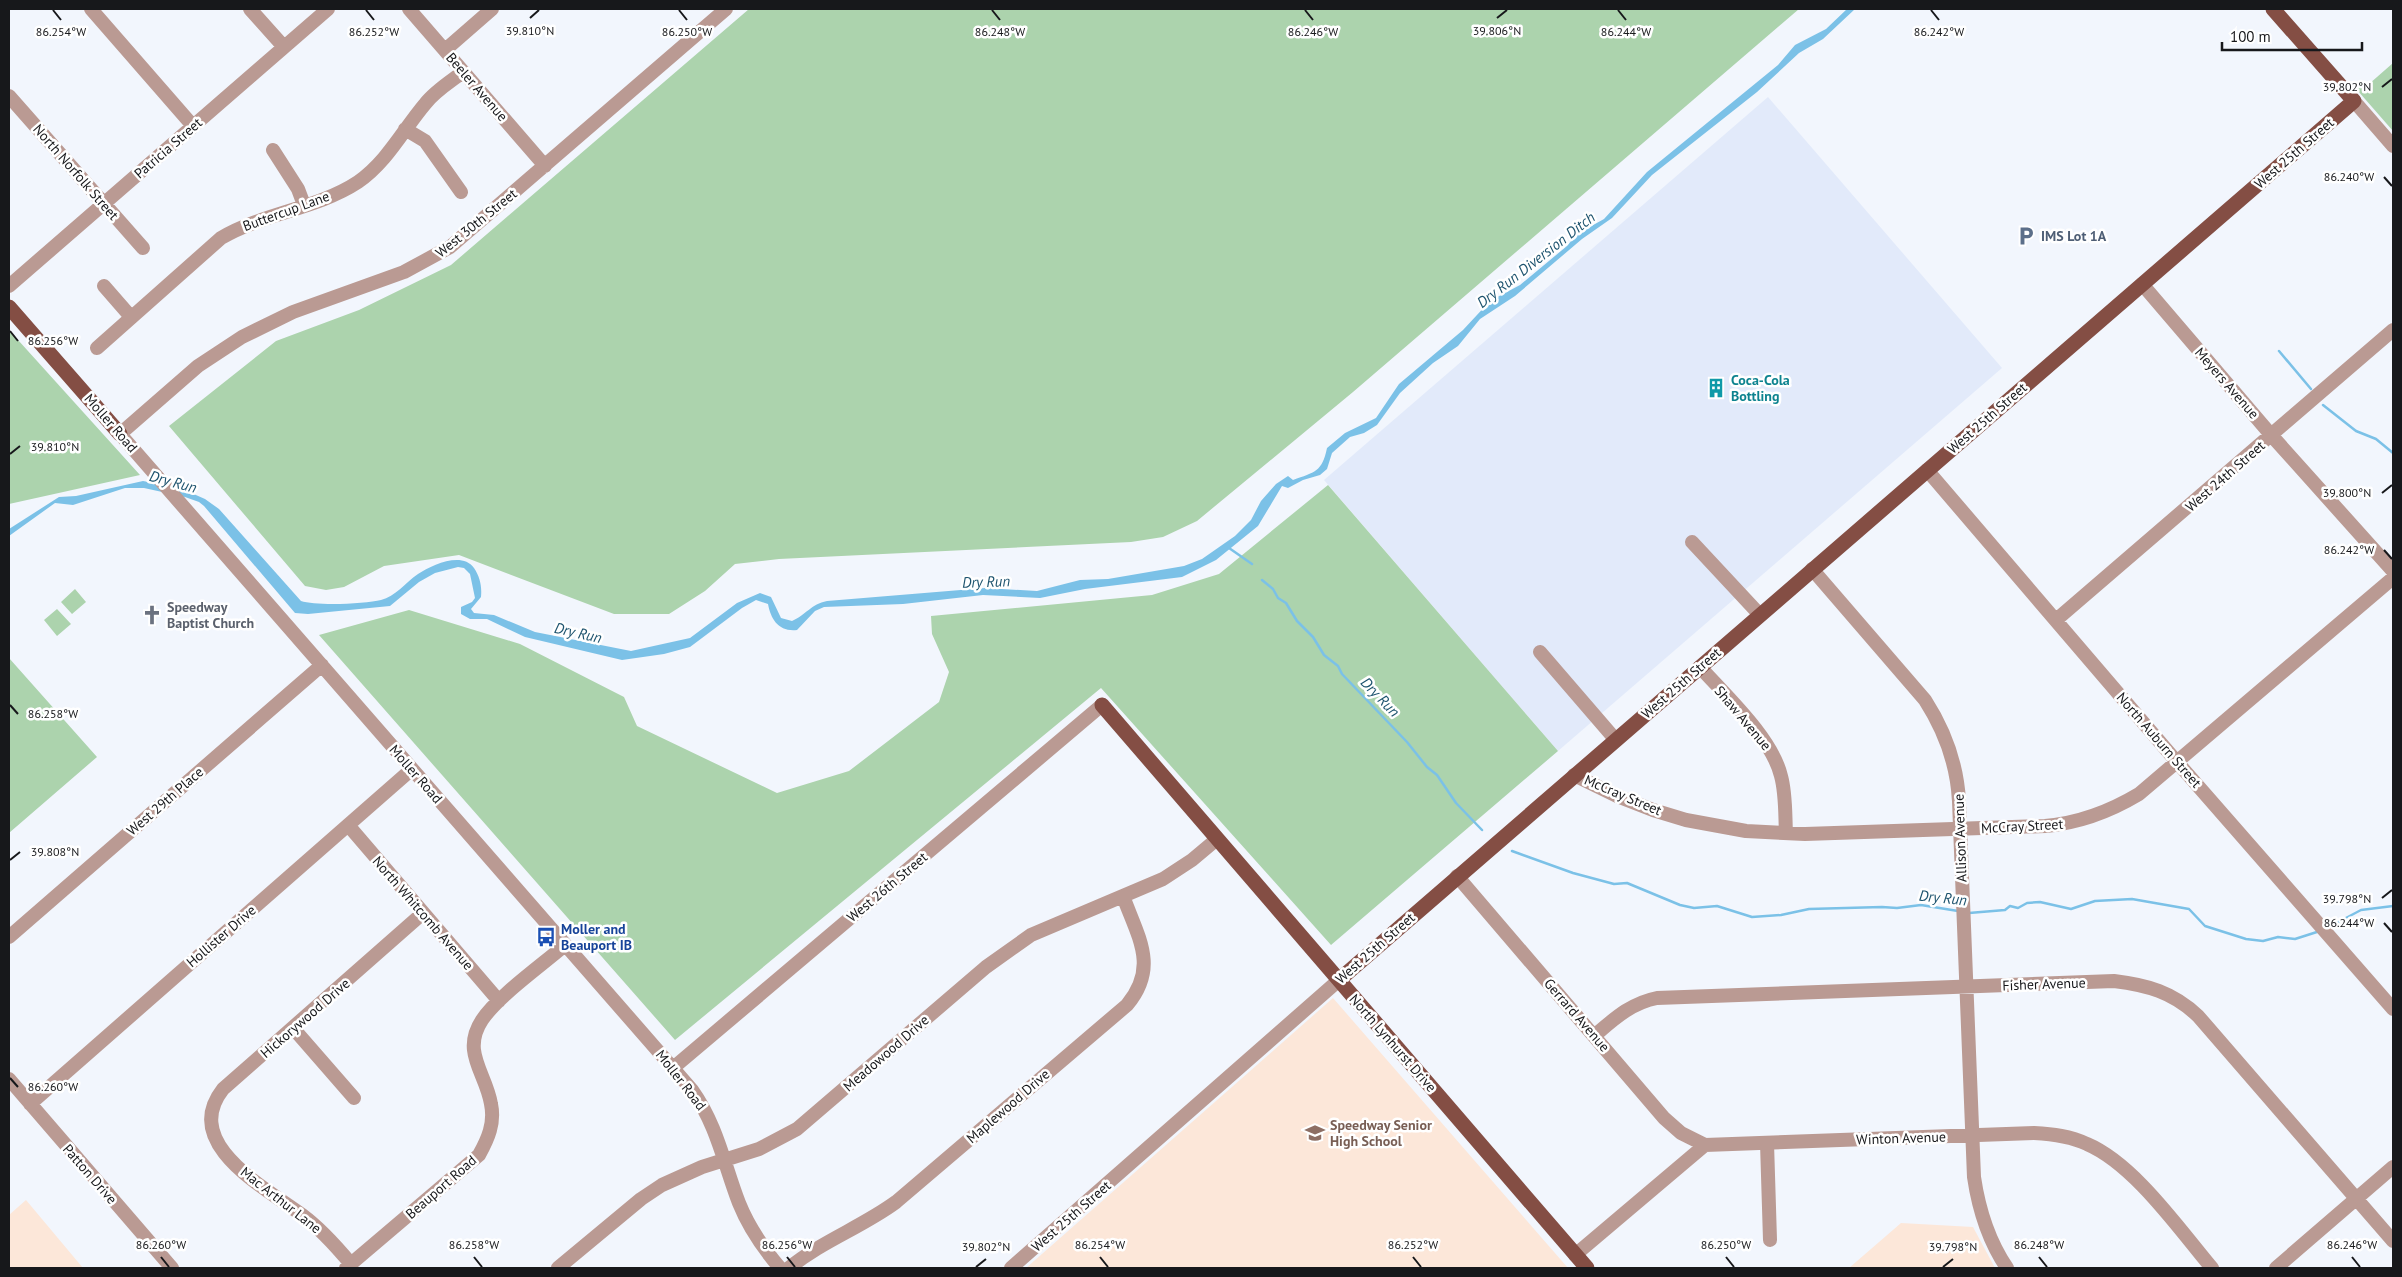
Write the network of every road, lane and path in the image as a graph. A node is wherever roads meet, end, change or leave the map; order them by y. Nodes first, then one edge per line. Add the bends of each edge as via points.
1 (91, 9) edge
2 (250, 9) edge
3 (328, 9) edge
4 (409, 9) edge
5 (492, 9) edge
6 (726, 9) edge
7 (2273, 9) edge
8 (284, 47) junction
9 (445, 50) junction
10 (463, 72) junction
11 (9, 96) edge
12 (2354, 101) junction
13 (193, 126) junction
14 (405, 129) junction
15 (2393, 146) edge
16 (273, 150) dead end
17 (545, 166) junction
18 (461, 192) dead end
19 (104, 204) junction
20 (304, 205) junction
21 (143, 248) dead end
22 (2142, 284) junction
23 (9, 286) edge
24 (104, 286) dead end
25 (9, 307) edge
26 (131, 317) junction
27 (2393, 330) edge
28 (97, 348) dead end
29 (120, 434) junction
30 (2272, 436) junction
31 (1927, 470) junction
32 (1692, 542) dead end
33 (1812, 569) junction
34 (2393, 571) edge
35 (2393, 578) edge
36 (1760, 615) junction
37 (2056, 620) junction
38 (1540, 652) dead end
39 (322, 665) junction
40 (1700, 667) junction
41 (1102, 705) joint
42 (1615, 739) junction
43 (2176, 762) junction
44 (412, 769) junction
45 (1574, 774) junction
46 (348, 825) junction
47 (1960, 829) junction
48 (1786, 833) junction
49 (1217, 839) junction
50 (1457, 876) junction
51 (1123, 896) junction
52 (423, 913) junction
53 (9, 937) edge
54 (565, 944) junction
55 (1339, 980) junction
56 (1966, 987) junction
57 (499, 1002) junction
58 (2393, 1009) edge
59 (293, 1028) junction
60 (1594, 1036) junction
61 (673, 1068) junction
62 (9, 1079) edge
63 (354, 1098) dead end
64 (30, 1104) junction
65 (214, 1135) joint
66 (1972, 1135) junction
67 (1767, 1143) junction
68 (1705, 1145) junction
69 (726, 1160) junction
70 (2393, 1167) edge
71 (2356, 1198) junction
72 (1770, 1240) dead end
73 (2393, 1241) edge
74 (1575, 1255) junction
75 (349, 1266) edge
76 (172, 1268) edge
77 (558, 1268) edge
78 (780, 1268) edge
79 (789, 1268) edge
80 (1011, 1268) edge
81 (1586, 1268) edge
82 (2007, 1268) edge
83 (2212, 1268) edge
84 (2276, 1268) edge

1 - 13 street
2 - 8 street
3 - 8 street, Patricia Street
4 - 9 street, Beeler Avenue
5 - 9 street
6 - 17 street, West 30th Street
7 - 12 main road
8 - 13 street, Patricia Street
9 - 10 street, Beeler Avenue
10 - 14 street, Buttercup Lane via 426,102
10 - 17 street, Beeler Avenue
11 - 19 street, North Norfolk Street
12 - 15 street
12 - 22 main road, West 25th Street
13 - 19 street, Patricia Street
14 - 18 street via 425,142
14 - 20 street, Buttercup Lane via 385,158 359,181
16 - 20 street via 298,189
17 - 29 street, West 30th Street via 439,254 404,272 293,312 242,337 198,366
19 - 21 street, North Norfolk Street
19 - 23 street, Patricia Street
20 - 26 street, Buttercup Lane via 220,238
22 - 30 street, Meyers Avenue
22 - 31 main road, West 25th Street
24 - 26 street
25 - 29 main road, Moller Road
26 - 28 street, Buttercup Lane
27 - 30 street, West 24th Street
29 - 39 street, Moller Road
30 - 34 street, Meyers Avenue
30 - 37 street, West 24th Street
31 - 33 main road, West 25th Street
31 - 37 street, North Auburn Street
32 - 36 street
33 - 36 main road, West 25th Street
33 - 47 street, Allison Avenue via 1914,687 1935,716 1954,763
35 - 43 street, McCray Street
36 - 40 main road, West 25th Street
37 - 43 street, North Auburn Street
38 - 42 street
39 - 44 street, Moller Road
39 - 53 street, West 29th Place
40 - 42 main road, West 25th Street
40 - 48 street, Shaw Avenue via 1774,756 1783,786
41 - 49 main road, North Lynhurst Drive
41 - 61 street, West 26th Street
42 - 45 main road, West 25th Street
43 - 47 street, McCray Street via 2131,798 2084,820 2045,826
43 - 58 street, North Auburn Street
44 - 46 street, Hollister Drive
44 - 54 street, Moller Road
45 - 48 street, McCray Street via 1625,799 1686,820 1746,831
45 - 50 main road, West 25th Street
46 - 52 street, North Whitcomb Avenue
46 - 64 street, Hollister Drive
47 - 48 street, McCray Street
47 - 56 street, Allison Avenue
49 - 51 street, Meadowood Drive via 1167,876
49 - 55 main road, North Lynhurst Drive
50 - 55 main road, West 25th Street
50 - 60 street, Gerrard Avenue
51 - 69 street, Meadowood Drive via 1051,925 1013,946 804,1124 771,1144
51 - 79 street, Maplewood Drive via 1145,960 1142,982 1127,1005 896,1202 821,1245
52 - 57 street, North Whitcomb Avenue
52 - 59 street, Hickorywood Drive
54 - 57 street, Beauport Road
54 - 61 street, Moller Road
55 - 74 main road, North Lynhurst Drive
55 - 80 street, West 25th Street
56 - 60 street, Fisher Avenue via 1658,998 1627,1009
56 - 66 street, Allison Avenue
56 - 71 street, Fisher Avenue via 2114,981 2141,984 2169,994 2204,1022
57 - 75 street, Beauport Road via 481,1022 474,1047 476,1064 492,1108 486,1143 473,1161
59 - 63 street
59 - 65 street, Hickorywood Drive via 217,1097 211,1117
60 - 68 street, Gerrard Avenue via 1668,1121 1689,1138
61 - 69 street, Moller Road via 702,1105
62 - 64 street, Patton Drive
64 - 76 street, Patton Drive
65 - 75 street, Mac Arthur Lane via 219,1146 241,1170 307,1219
66 - 67 street, Winton Avenue
66 - 82 street, Allison Avenue via 1980,1212 1991,1241
66 - 83 street, Winton Avenue via 2053,1134 2100,1150 2132,1176
67 - 68 street, Winton Avenue
67 - 72 street
68 - 74 street
69 - 77 street, Meadowood Drive via 684,1174 655,1189
69 - 78 street, Moller Road via 748,1222 761,1246
70 - 71 street
71 - 73 street, Fisher Avenue
71 - 84 street
74 - 81 main road, North Lynhurst Drive

